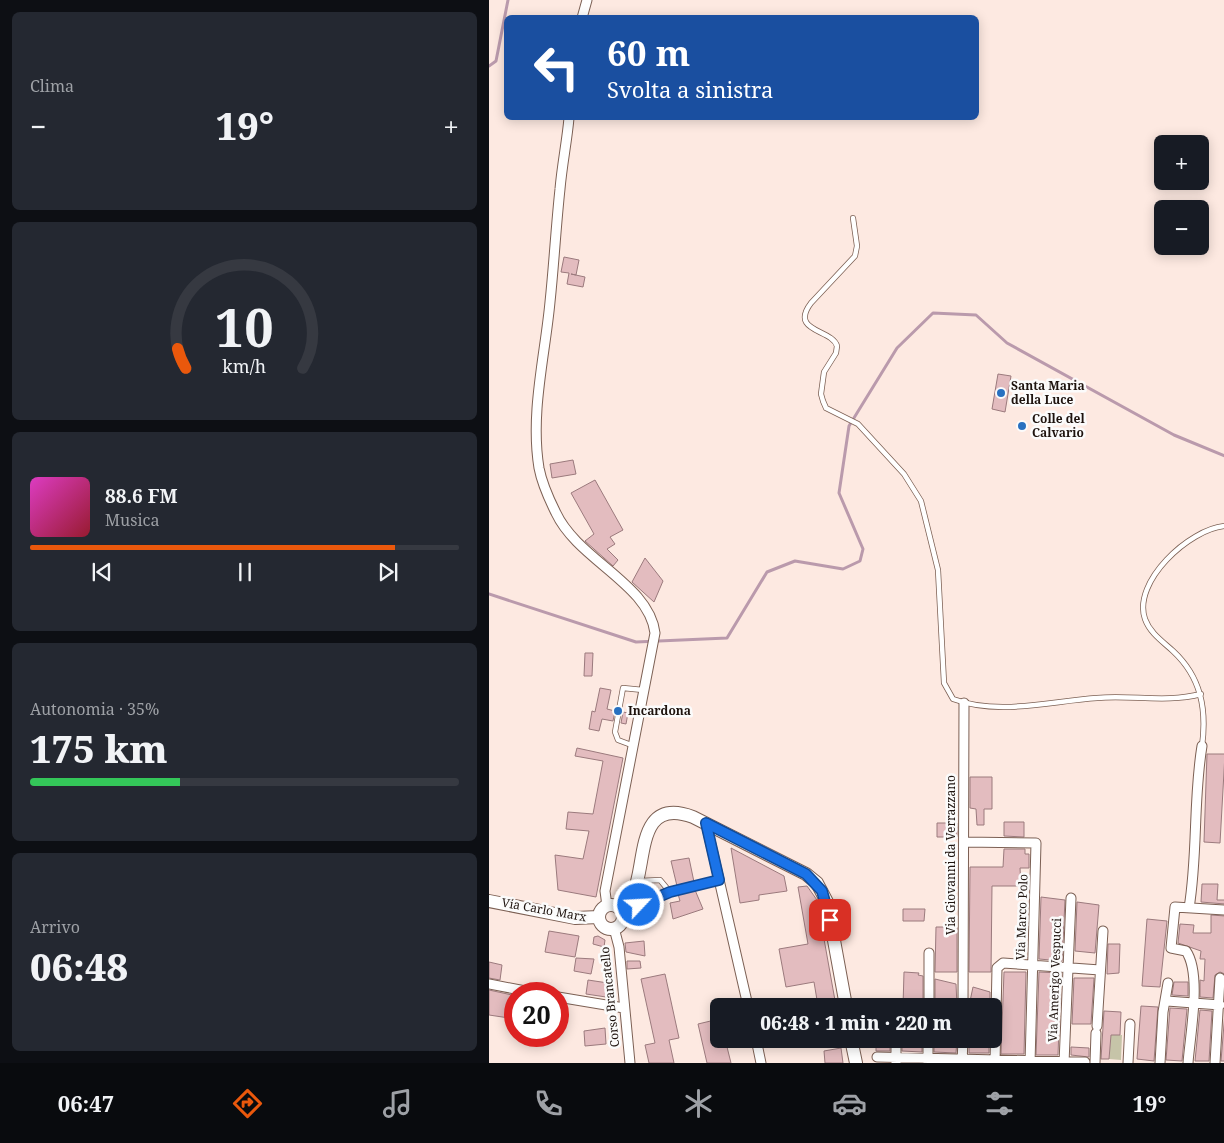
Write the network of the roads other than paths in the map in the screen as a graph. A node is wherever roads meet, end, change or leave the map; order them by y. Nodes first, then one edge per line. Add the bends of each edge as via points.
1 (587, 0) edge
2 (583, 15) edge
3 (569, 120) edge
4 (853, 218) dead end
5 (1224, 526) edge
6 (645, 690) junction
7 (1201, 694) junction
8 (965, 703) junction
9 (634, 746) junction
10 (1202, 746) joint
11 (706, 823) junction
12 (964, 842) junction
13 (719, 880) junction
14 (636, 882) junction
15 (670, 892) junction
16 (1071, 898) dead end
17 (489, 901) edge
18 (607, 906) junction
19 (1189, 908) junction
20 (620, 909) junction
21 (1224, 910) edge
22 (599, 918) junction
23 (614, 928) junction
24 (1103, 931) dead end
25 (929, 953) dead end
26 (1033, 965) junction
27 (1068, 968) junction
28 (1100, 970) junction
29 (1220, 978) dead end
30 (1168, 983) dead end
31 (489, 984) edge
32 (504, 987) edge
33 (569, 998) edge
34 (746, 998) edge
35 (845, 998) edge
36 (929, 998) edge
37 (963, 998) edge
38 (1167, 1001) junction
39 (1193, 1003) junction
40 (1219, 1005) junction
41 (624, 1008) junction
42 (1129, 1024) dead end
43 (758, 1048) edge
44 (853, 1048) edge
45 (963, 1048) edge
46 (877, 1057) dead end
47 (896, 1060) edge
48 (928, 1060) edge
49 (962, 1061) edge
50 (995, 1062) edge
51 (1030, 1062) edge
52 (1064, 1062) edge
53 (629, 1063) edge
54 (761, 1063) edge
55 (856, 1063) edge
56 (1090, 1063) edge
57 (1128, 1063) edge
58 (1161, 1063) edge
59 (1188, 1063) edge
60 (1215, 1063) edge

1 - 2 street
3 - 6 street via 538,396 536,442 539,468 557,517 573,539 629,588 653,619 655,633
4 - 8 lane via 857,246 855,256 811,303 806,316 812,329 836,342 836,353 824,372 821,394 827,408 858,424 904,474 921,501 938,570 944,683 953,699
5 - 7 lane via 1204,531 1168,557 1146,592 1142,608 1151,631 1175,653
6 - 9 street
6 - 9 lane via 623,688 615,732 618,740
7 - 8 lane via 1184,699 1098,698 1037,706
7 - 10 lane via 1205,713
8 - 12 street, Via Giovanni da Verrazzano
9 - 18 street via 605,892
10 - 19 street via 1197,777 1195,873
11 - 13 street
11 - 14 main road via 686,814 672,813 654,822 642,847
11 - 35 main road via 806,874 817,883 827,902
12 - 26 street, Via Marco Polo via 1036,843
12 - 37 street, Via Giovanni da Verrazzano
13 - 15 lane
13 - 34 street
14 - 15 lane via 660,880
14 - 20 main road via 633,895
15 - 20 lane
16 - 27 street, Via Amerigo Vespucci
17 - 22 main road, Via Carlo Marx via 575,918
18 - 20 main road
18 - 22 main road, Via Carlo Marx via 601,910
19 - 21 street
19 - 39 street via 1175,907 1171,948 1186,951 1190,956
20 - 23 main road via 622,919
22 - 23 main road, Via Carlo Marx via 604,927
23 - 41 street, Corso Brancatello via 619,947
24 - 28 street
25 - 36 street
26 - 27 street
26 - 50 street via 1003,963 997,968
26 - 51 street, Via Marco Polo
27 - 28 street
27 - 52 street, Via Amerigo Vespucci
28 - 56 street
29 - 40 street
30 - 38 street
31 - 32 street
33 - 41 street
38 - 39 street
38 - 58 street via 1163,1012
39 - 40 street
39 - 59 street
40 - 60 street
41 - 53 street, Corso Brancatello
42 - 57 street
43 - 54 street
44 - 55 main road
45 - 49 street
46 - 47 street
47 - 48 street
48 - 49 street
49 - 50 street
50 - 51 street
51 - 52 street
52 - 56 street

